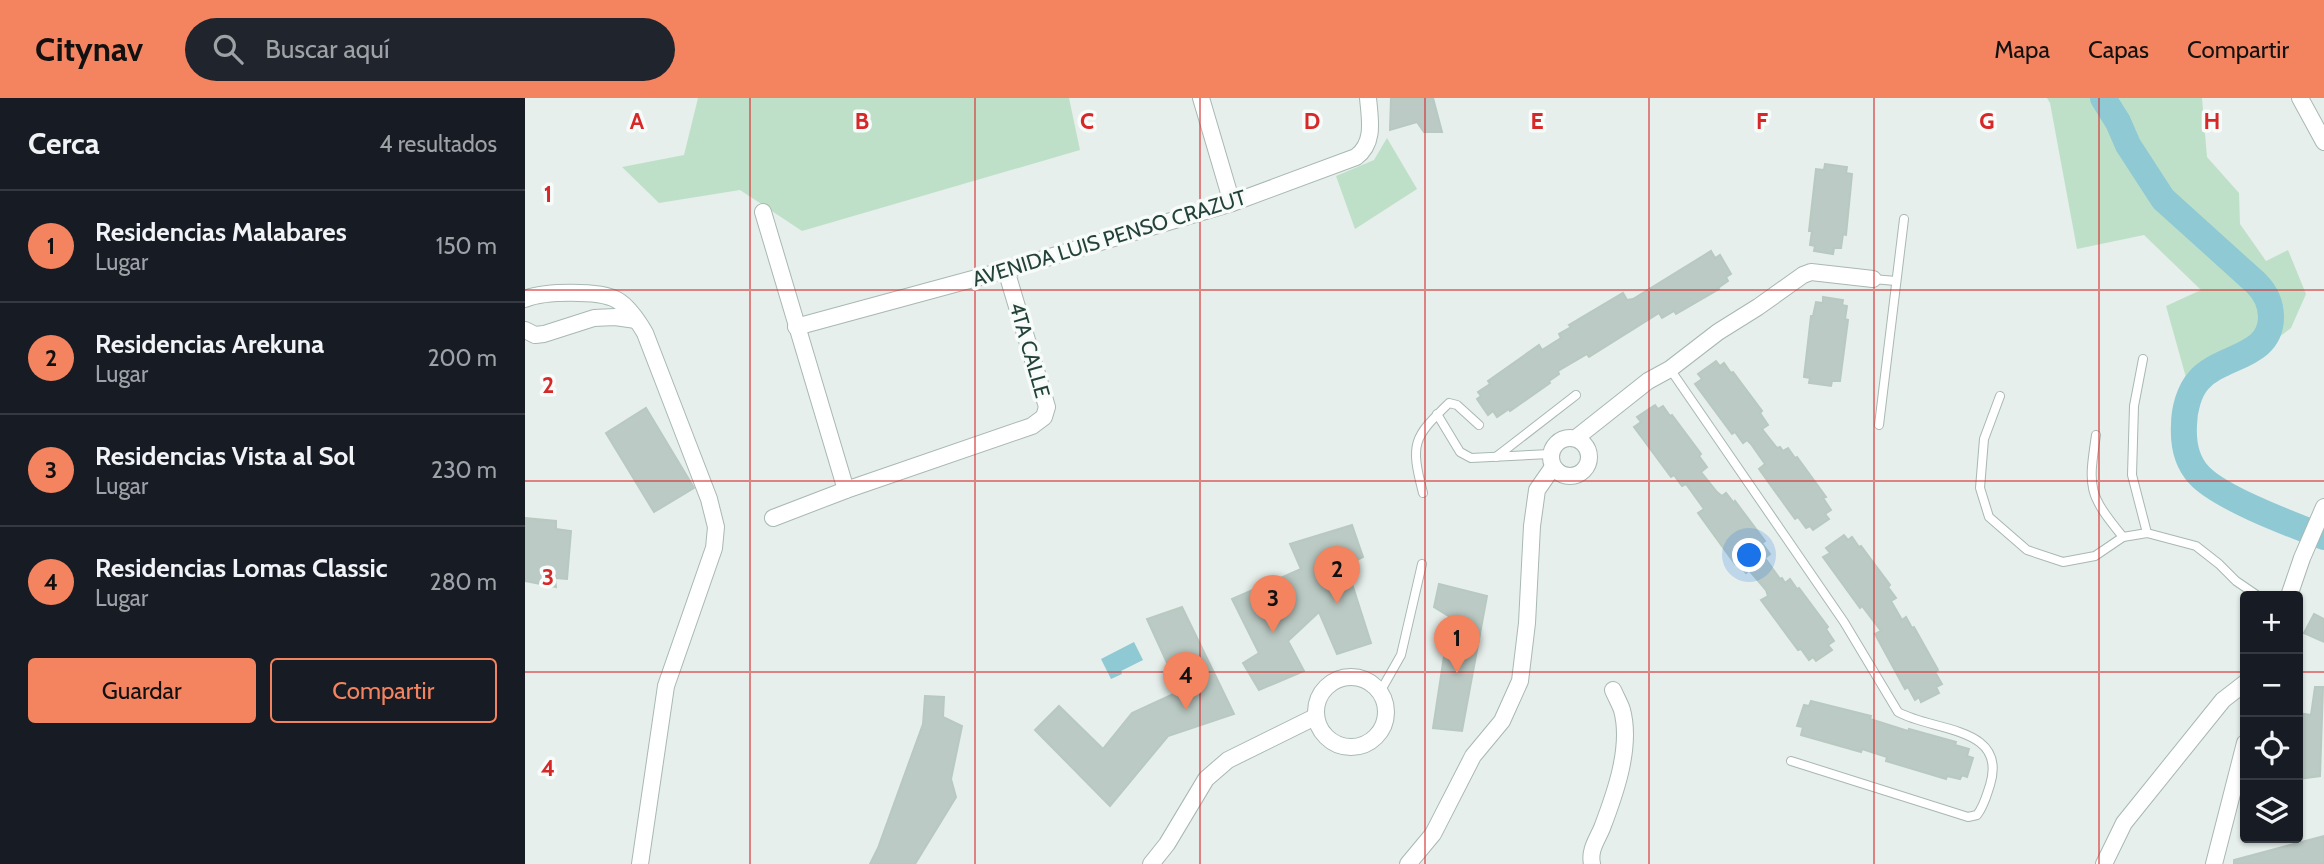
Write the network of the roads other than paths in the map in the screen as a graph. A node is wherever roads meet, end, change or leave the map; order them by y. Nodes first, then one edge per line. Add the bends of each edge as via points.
1 (1202, 98) edge
2 (1368, 98) edge
3 (2300, 98) edge
4 (2324, 142) edge
5 (1232, 203) junction
6 (763, 212) dead end
7 (1904, 219) dead end
8 (1006, 270) junction
9 (1873, 279) joint
10 (1896, 281) junction
11 (586, 295) junction
12 (525, 299) edge
13 (636, 320) junction
14 (587, 321) junction
15 (796, 327) junction
16 (525, 330) edge
17 (2143, 359) dead end
18 (1670, 369) junction
19 (1576, 395) dead end
20 (2000, 396) dead end
21 (1437, 414) junction
22 (1479, 425) dead end
23 (1879, 425) dead end
24 (2096, 435) dead end
25 (1576, 438) junction
26 (1496, 457) junction
27 (1552, 461) junction
28 (846, 490) junction
29 (1423, 493) dead end
30 (2324, 507) edge
31 (773, 518) dead end
32 (2147, 533) junction
33 (2123, 537) junction
34 (1422, 564) dead end
35 (2251, 591) edge
36 (2291, 591) edge
37 (2240, 687) edge
38 (1613, 690) dead end
39 (1380, 692) junction
40 (1315, 717) junction
41 (1791, 761) dead end
42 (2240, 763) edge
43 (640, 864) edge
44 (1151, 864) edge
45 (1408, 864) edge
46 (1592, 864) edge
47 (2104, 864) edge
48 (2214, 864) edge

1 - 5 street
2 - 5 street, AVENIDA LUIS PENSO CRAZUT via 1369,141 1364,151
3 - 4 street
5 - 8 street, AVENIDA LUIS PENSO CRAZUT
6 - 15 street
7 - 10 lane
8 - 15 street, AVENIDA LUIS PENSO CRAZUT
8 - 28 street, 4TA CALLE via 1047,407 1044,417 1032,426
9 - 10 lane
9 - 18 street via 1803,275
10 - 23 lane
11 - 12 street via 542,294
11 - 13 street via 615,299
11 - 14 street
13 - 14 street
13 - 43 street via 645,333 716,527 713,557 666,687
14 - 16 street via 544,334
15 - 28 street
17 - 32 lane via 2131,456
18 - 25 street
18 - 41 lane via 1844,622 1898,712 1976,738 1990,753 1995,771 1984,806 1968,817
19 - 26 lane
20 - 33 lane via 1984,439 1980,488 1989,517 2027,550 2063,562 2095,556
21 - 22 lane via 1449,402
21 - 26 lane via 1460,452 1471,458
21 - 29 lane via 1420,432 1417,443
24 - 33 lane via 2092,490
25 - 27 street via 1561,439 1552,448
25 - 27 street via 1590,455 1582,472 1563,475
26 - 27 lane
27 - 45 street via 1537,490 1520,681 1503,721 1473,757 1433,834
28 - 31 street
30 - 36 street
32 - 33 lane
32 - 35 lane via 2196,547
34 - 39 lane via 1401,655
37 - 47 street via 2223,700 2125,823
38 - 46 street via 1622,711 1623,750 1609,806 1593,845
39 - 40 street via 1361,678 1338,679 1320,694
39 - 40 street via 1386,719 1369,743 1358,747 1335,744
40 - 44 street via 1238,754 1206,779
42 - 48 street

